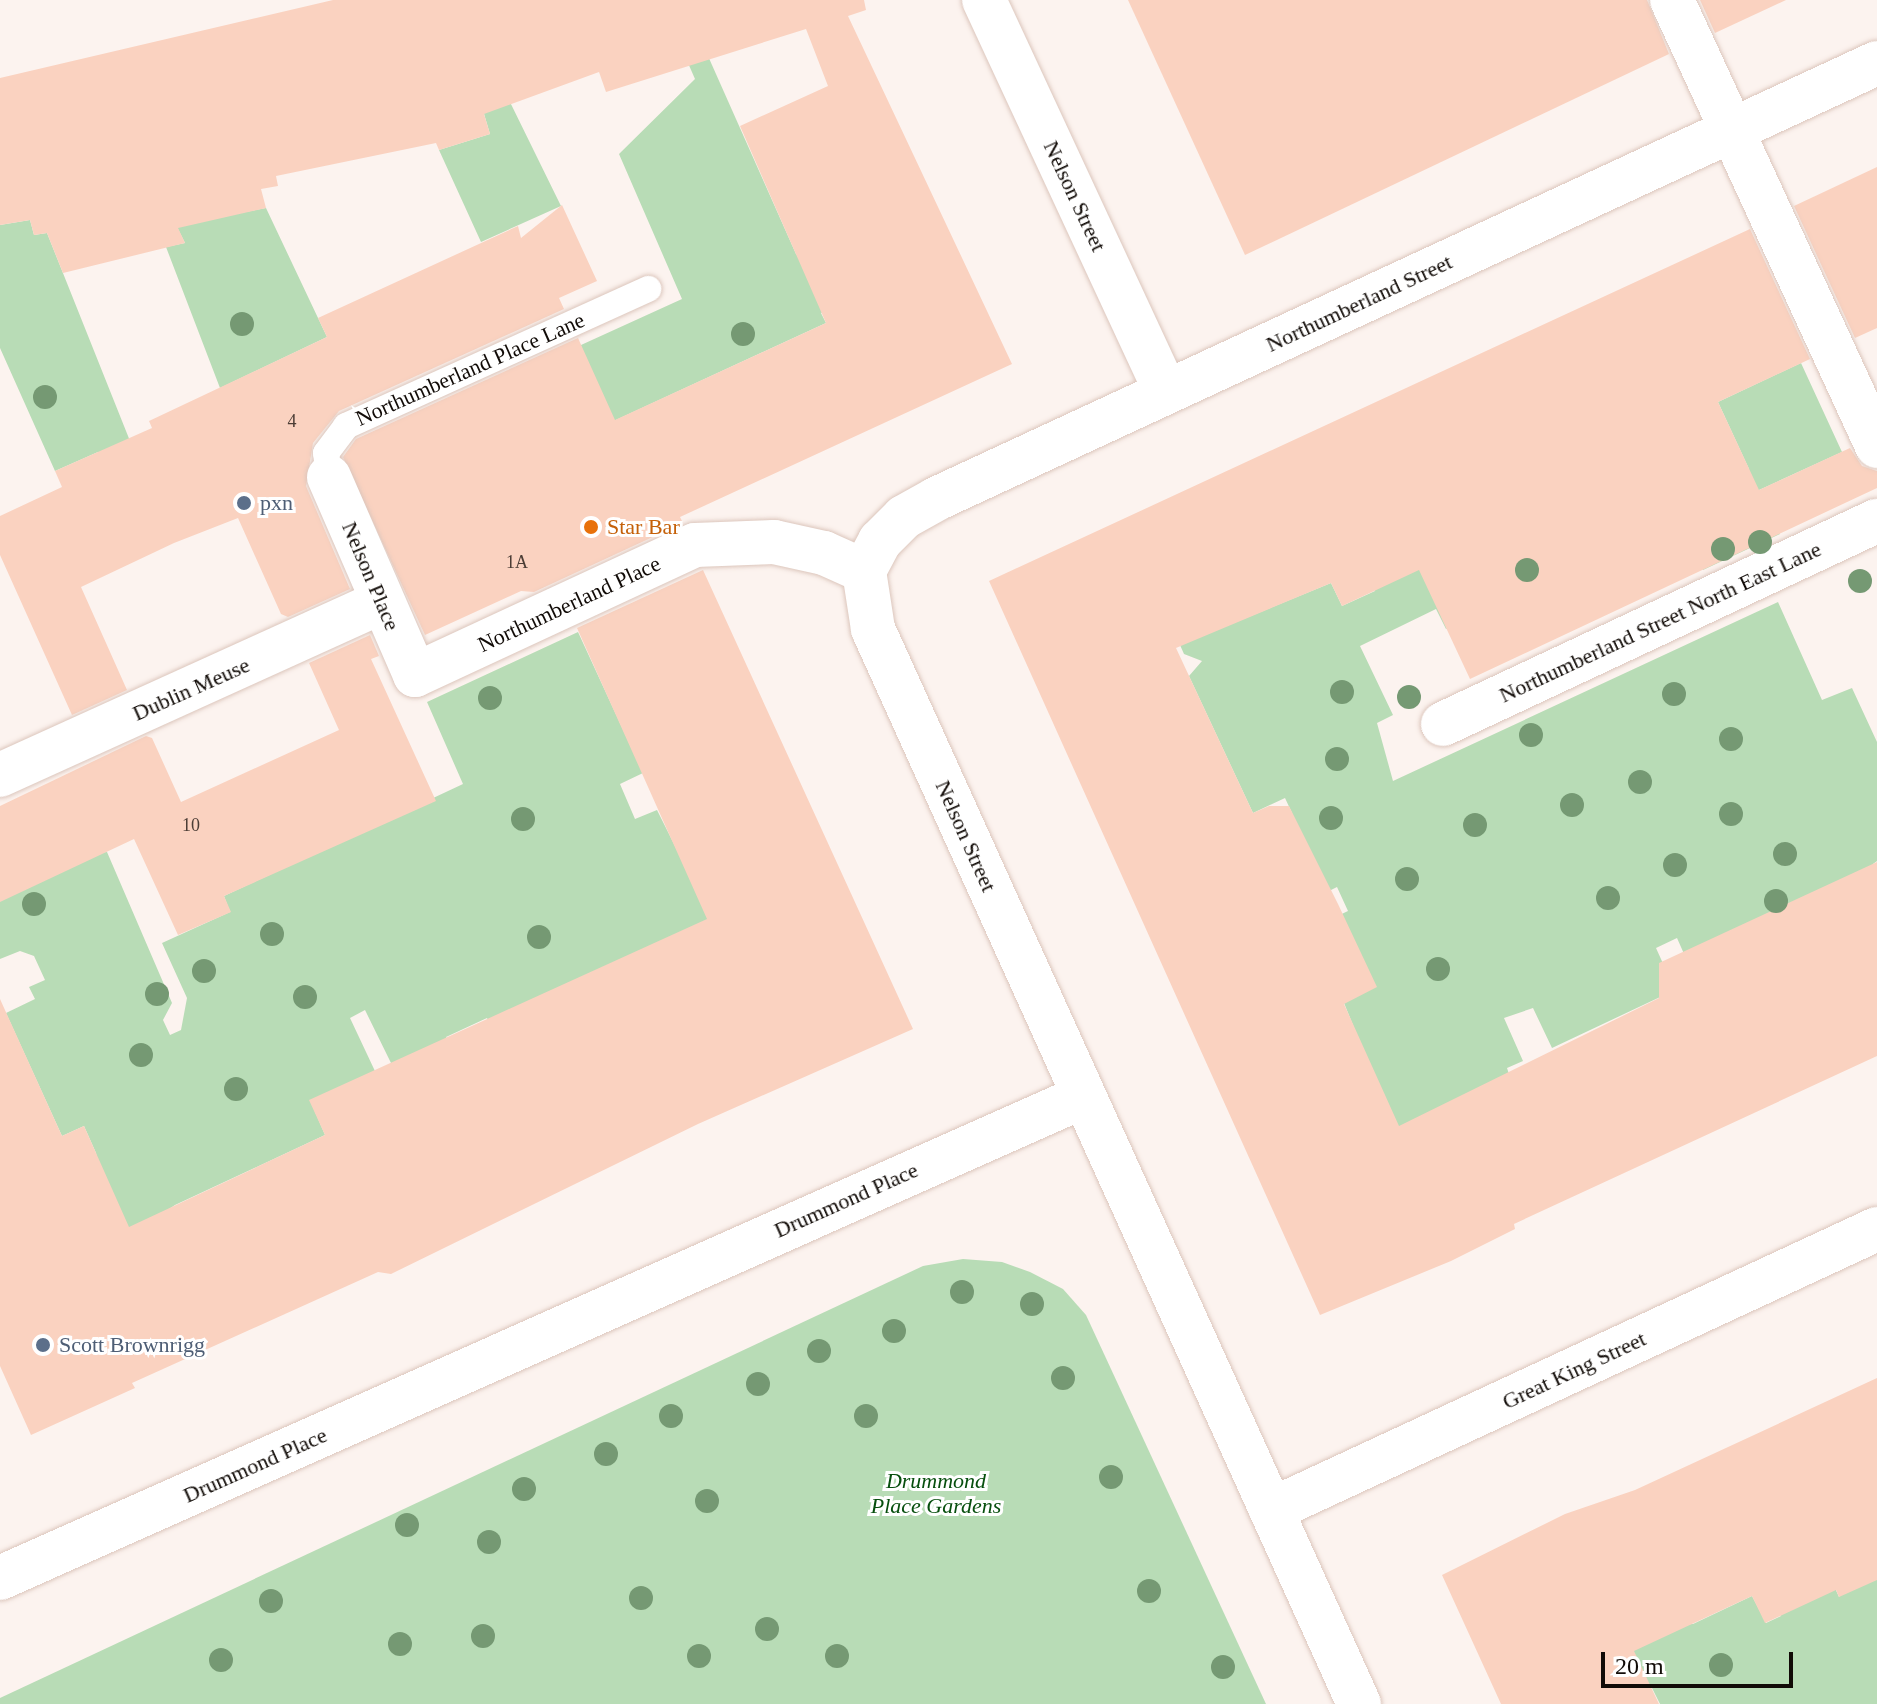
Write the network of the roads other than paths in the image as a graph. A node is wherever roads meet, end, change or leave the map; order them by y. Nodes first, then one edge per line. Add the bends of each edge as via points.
1 (984, 0) edge
2 (1672, 0) edge
3 (1877, 63) edge
4 (1732, 130) junction
5 (648, 289) dead end
6 (1166, 392) junction
7 (1877, 446) edge
8 (329, 477) joint
9 (1877, 521) edge
10 (864, 571) junction
11 (382, 602) junction
12 (415, 675) joint
13 (1443, 724) dead end
14 (0, 775) edge
15 (1084, 1096) junction
16 (1877, 1229) edge
17 (1271, 1510) junction
18 (0, 1578) edge
19 (1359, 1704) edge

1 - 6 street, Nelson Street
2 - 4 street
3 - 4 street, Northumberland Street
4 - 6 street, Northumberland Street
4 - 7 street
5 - 8 lane, Northumberland Place Lane via 346,426 326,453
6 - 10 street, Northumberland Street via 904,517 880,541
8 - 11 street, Nelson Place
9 - 13 street, Northumberland Street North East Lane
10 - 12 street, Northumberland Place via 824,553 774,542 695,545
10 - 15 street, Nelson Street via 873,629
11 - 12 street, Nelson Place
11 - 14 street, Dublin Meuse
15 - 17 street
15 - 18 street, Drummond Place
16 - 17 street, Great King Street
17 - 19 street

